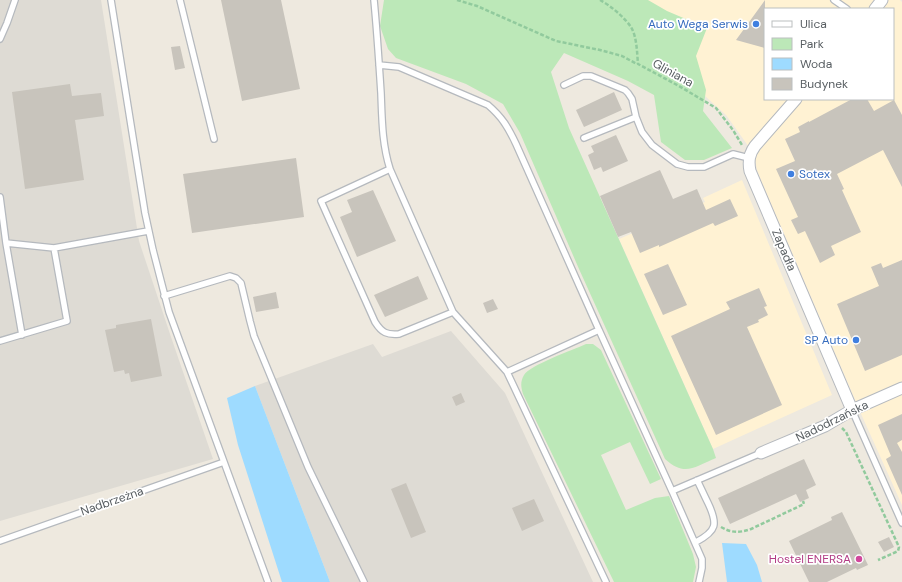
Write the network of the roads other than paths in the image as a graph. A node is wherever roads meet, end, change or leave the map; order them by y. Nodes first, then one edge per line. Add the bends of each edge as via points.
1 (15, 0) edge
2 (111, 0) edge
3 (180, 0) edge
4 (374, 0) edge
5 (834, 0) edge
6 (882, 0) edge
7 (846, 8) edge
8 (876, 8) edge
9 (0, 39) edge
10 (379, 65) junction
11 (564, 85) dead end
12 (795, 100) edge
13 (636, 116) junction
14 (584, 138) dead end
15 (214, 139) dead end
16 (749, 158) junction
17 (390, 169) junction
18 (0, 197) edge
19 (148, 231) junction
20 (6, 243) junction
21 (54, 248) junction
22 (164, 296) junction
23 (453, 312) junction
24 (599, 330) junction
25 (22, 335) junction
26 (0, 341) edge
27 (507, 372) junction
28 (902, 388) edge
29 (852, 410) junction
30 (761, 453) joint
31 (224, 462) junction
32 (697, 480) junction
33 (672, 491) junction
34 (902, 523) edge
35 (0, 541) edge
36 (696, 542) junction
37 (268, 582) edge
38 (364, 582) edge
39 (606, 582) edge
40 (699, 582) edge

1 - 9 lane
2 - 19 lane
3 - 15 lane
4 - 10 lane
5 - 7 lane
6 - 8 street
10 - 17 lane via 383,140
10 - 24 lane via 399,67 488,105 500,115 516,144
11 - 13 lane via 583,76 591,76 624,90 632,99
12 - 16 street via 755,146
13 - 14 lane
13 - 16 lane via 642,132 652,145 677,164 704,167 733,154
16 - 29 street, Zapadła via 750,170
17 - 23 lane
17 - 23 lane via 321,201 380,329 390,335 400,334
18 - 20 lane
19 - 21 lane
19 - 22 lane
20 - 21 lane
20 - 25 lane
21 - 25 lane via 67,321
22 - 31 lane
22 - 38 lane via 230,276 241,284 254,336 308,467
23 - 27 lane
24 - 27 lane
24 - 33 lane
25 - 26 lane
27 - 39 lane
28 - 29 street, Nadodrzańska
29 - 30 street, Nadodrzańska via 825,426
29 - 34 lane
30 - 32 lane
31 - 35 lane, Nadbrzeżna
31 - 37 lane
32 - 33 lane
32 - 36 lane via 715,518 715,524 708,534
33 - 36 lane
36 - 40 lane via 702,559

